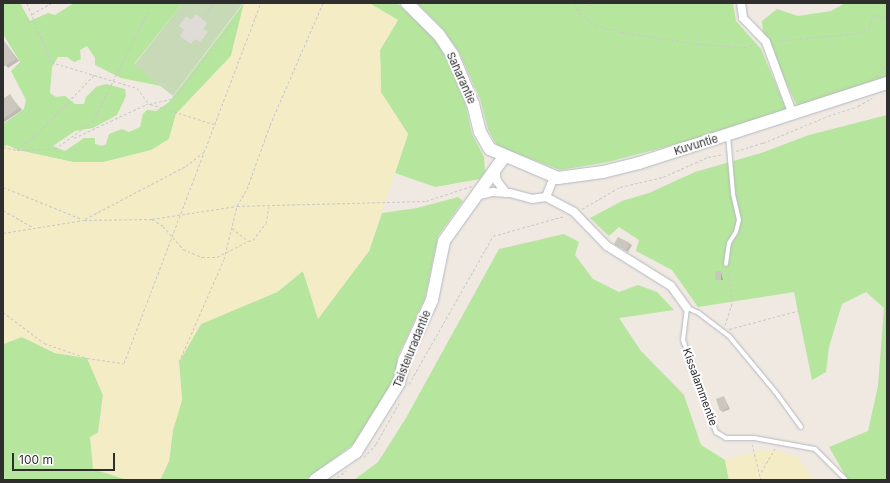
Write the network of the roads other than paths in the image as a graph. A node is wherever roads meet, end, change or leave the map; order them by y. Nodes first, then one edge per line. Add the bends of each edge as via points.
1 (407, 3) edge
2 (741, 3) edge
3 (887, 83) edge
4 (793, 115) junction
5 (728, 135) junction
6 (504, 157) junction
7 (495, 170) junction
8 (554, 177) junction
9 (506, 193) junction
10 (477, 196) junction
11 (546, 197) junction
12 (726, 264) road end
13 (687, 308) junction
14 (801, 427) dead end
15 (315, 480) edge
16 (846, 480) edge

1 - 6 street, Saharantie via 439,35 453,56 473,104 480,132 490,150
2 - 4 street via 743,18 766,42
3 - 4 street, Kuvuntie
4 - 5 street, Kuvuntie
5 - 8 street, Kuvuntie via 603,172
5 - 12 lane via 733,192 739,220 736,232 729,243
6 - 7 street, Taisteluradantie
6 - 8 street, Kuvuntie
7 - 9 street via 497,181
7 - 10 street, Taisteluradantie
8 - 11 street
9 - 10 street
9 - 11 street via 532,199
10 - 15 street, Taisteluradantie via 444,241 432,300 404,361 399,384 356,452
11 - 13 street via 574,212 607,246 671,286
13 - 14 lane via 700,313 722,331 778,395
13 - 16 lane, Kissalammentie via 683,340 716,432 726,438 747,438 815,449

